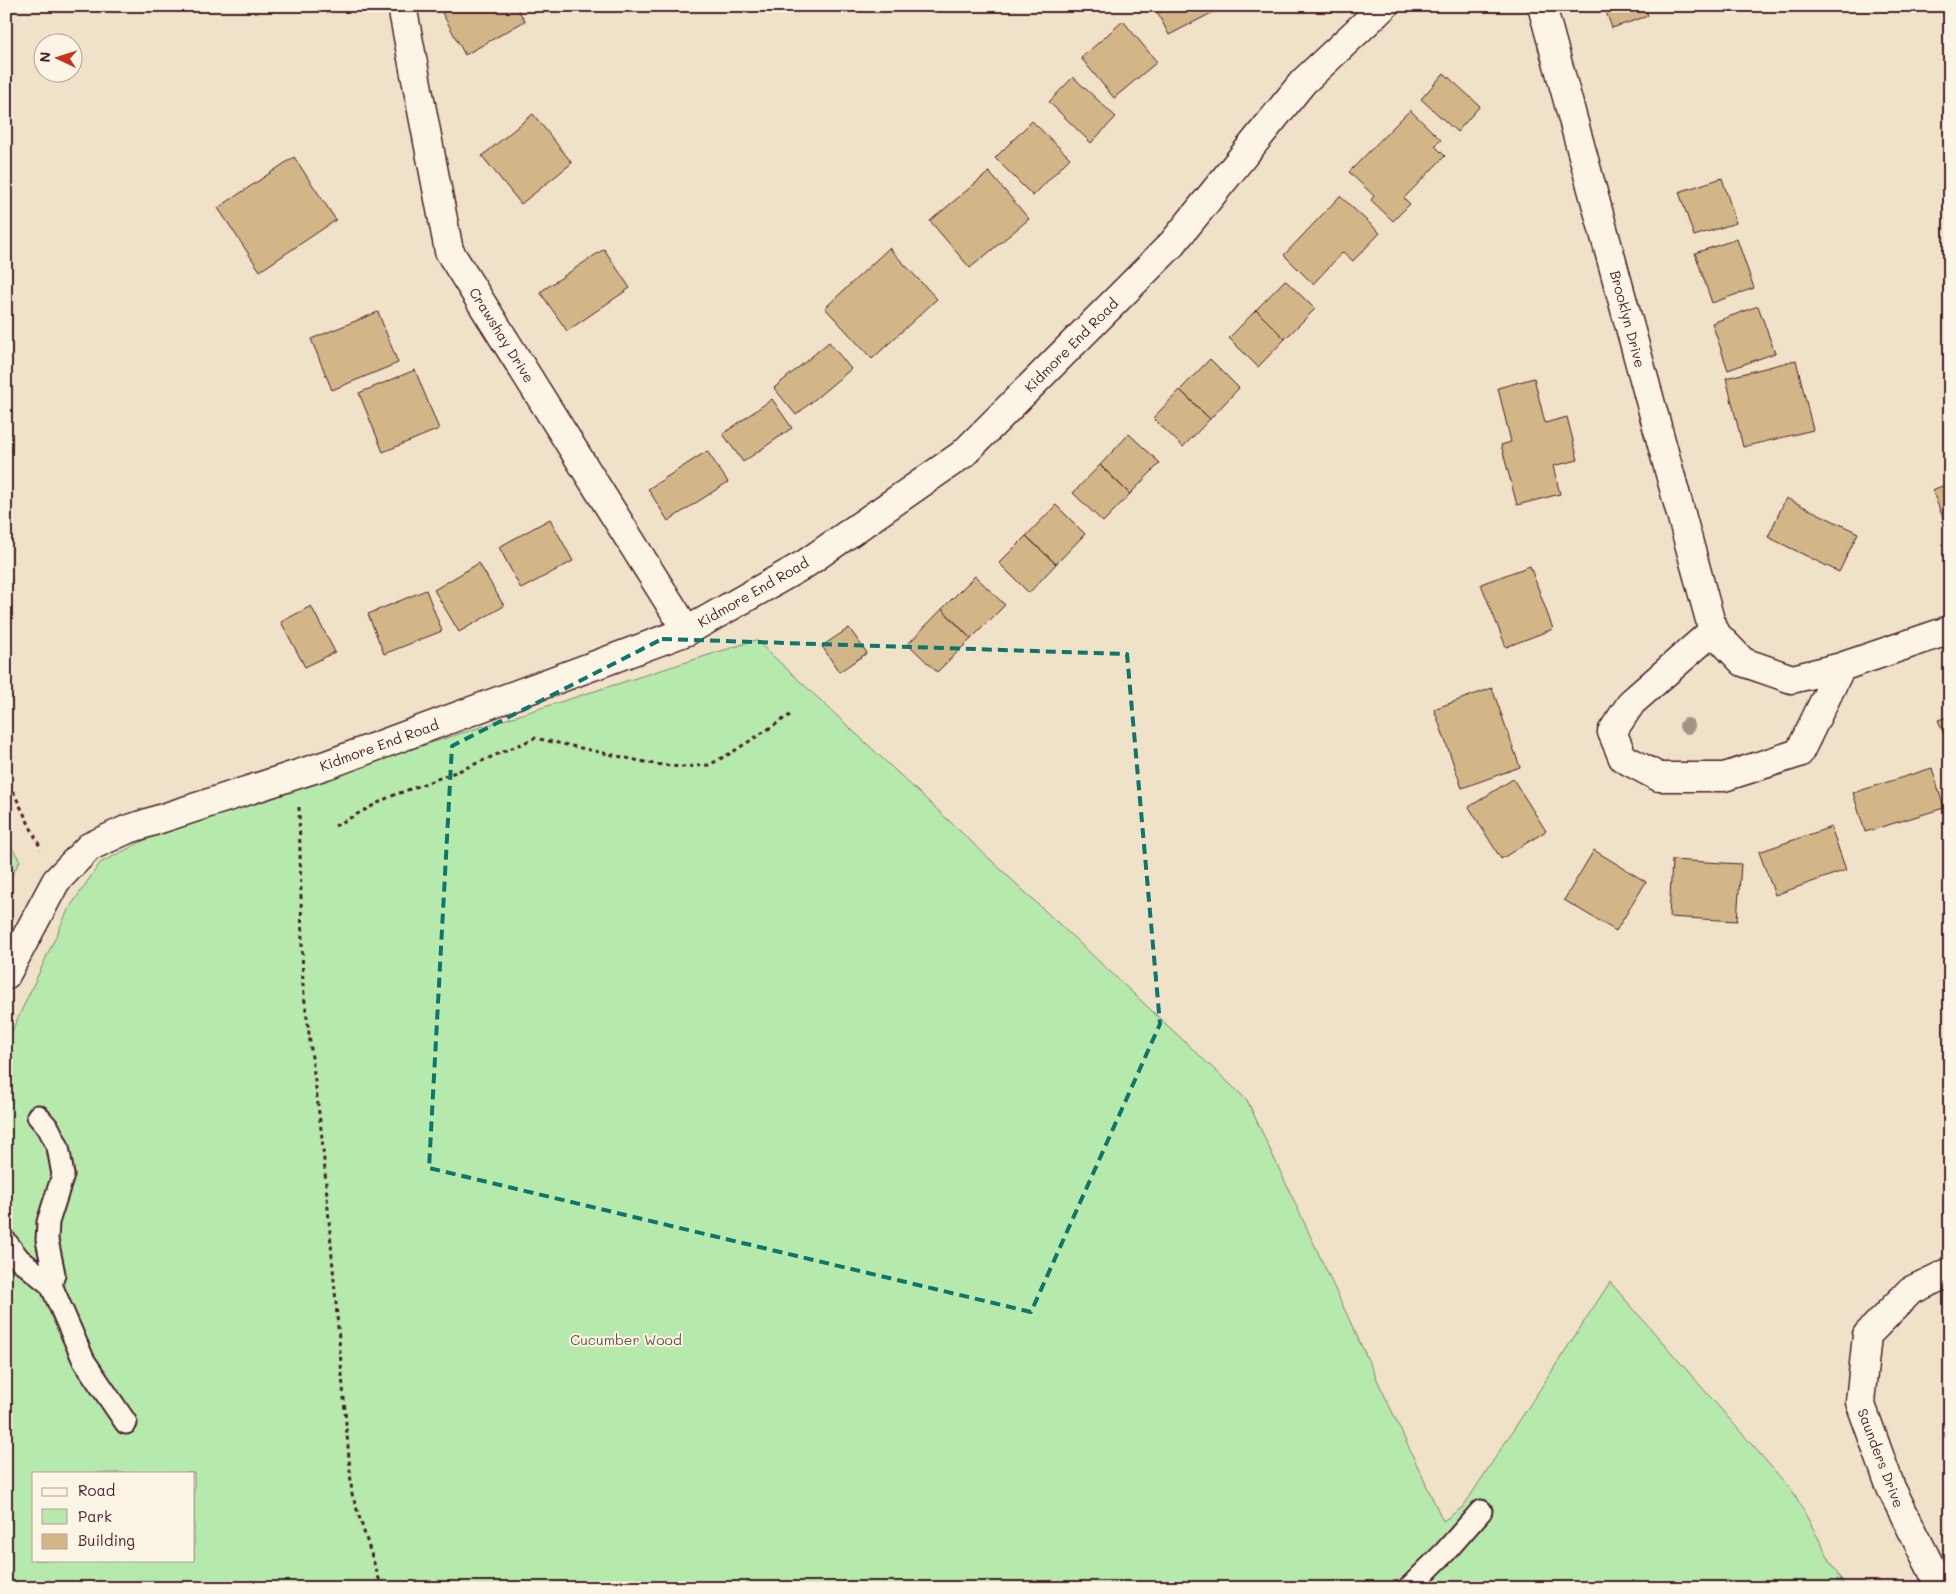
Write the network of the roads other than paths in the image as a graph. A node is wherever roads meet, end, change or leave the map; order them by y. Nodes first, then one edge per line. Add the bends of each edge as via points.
1 (402, 6) edge
2 (1384, 6) edge
3 (1542, 6) edge
4 (1950, 630) edge
5 (687, 631) junction
6 (1713, 631) junction
7 (1841, 667) junction
8 (6, 975) edge
9 (38, 1116) dead end
10 (6, 1242) edge
11 (1950, 1272) edge
12 (51, 1285) junction
13 (126, 1423) dead end
14 (1481, 1511) dead end
15 (1409, 1588) edge
16 (1941, 1588) edge

1 - 5 street, Crawshay Drive via 449,251
2 - 5 street, Kidmore End Road via 1303,82 1172,244 964,454 805,564
3 - 6 street, Brooklyn Drive
4 - 7 street, Brooklyn Drive
5 - 8 street, Kidmore End Road via 298,774 126,830 89,848 56,881
6 - 7 street, Brooklyn Drive via 1743,662 1792,679
6 - 7 street via 1632,702 1612,732 1623,758 1658,777 1724,777 1799,753
9 - 12 lane via 58,1147 63,1176 48,1222 47,1240 54,1274
10 - 12 lane via 19,1259
11 - 16 street, Saunders Drive via 1910,1291 1868,1335 1860,1402 1891,1488
12 - 13 lane via 84,1361
14 - 15 lane

